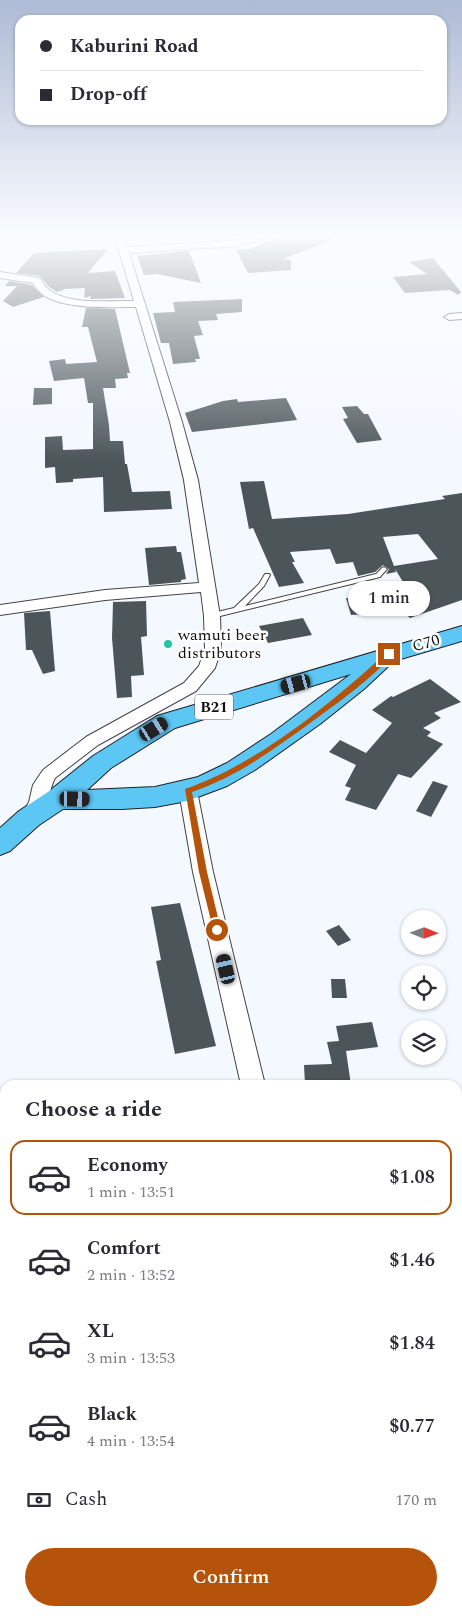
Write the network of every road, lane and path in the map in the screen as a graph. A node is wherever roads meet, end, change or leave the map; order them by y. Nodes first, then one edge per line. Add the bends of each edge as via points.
1 (143, 309) edge
2 (462, 316) edge
3 (449, 317) dead end
4 (384, 568) dead end
5 (267, 575) dead end
6 (208, 587) junction
7 (0, 610) edge
8 (237, 610) junction
9 (212, 616) junction
10 (462, 632) edge
11 (389, 654) junction
12 (188, 791) junction
13 (58, 799) junction
14 (29, 818) junction
15 (0, 844) edge
16 (252, 1080) edge

1 - 6 street via 191,480
2 - 3 street
4 - 8 lane via 378,576
5 - 8 lane via 262,585
6 - 7 street via 105,595
6 - 9 street
8 - 9 lane
9 - 14 street via 213,649 200,678 174,697 92,741 62,763 45,779
10 - 11 highway, C70 / B21
11 - 12 highway, B21 via 352,688 283,739 214,782
11 - 13 highway, B21 via 166,722 102,762
12 - 13 highway, B21 via 149,798
12 - 16 street via 203,872
13 - 14 highway, B21
14 - 15 highway, B21

